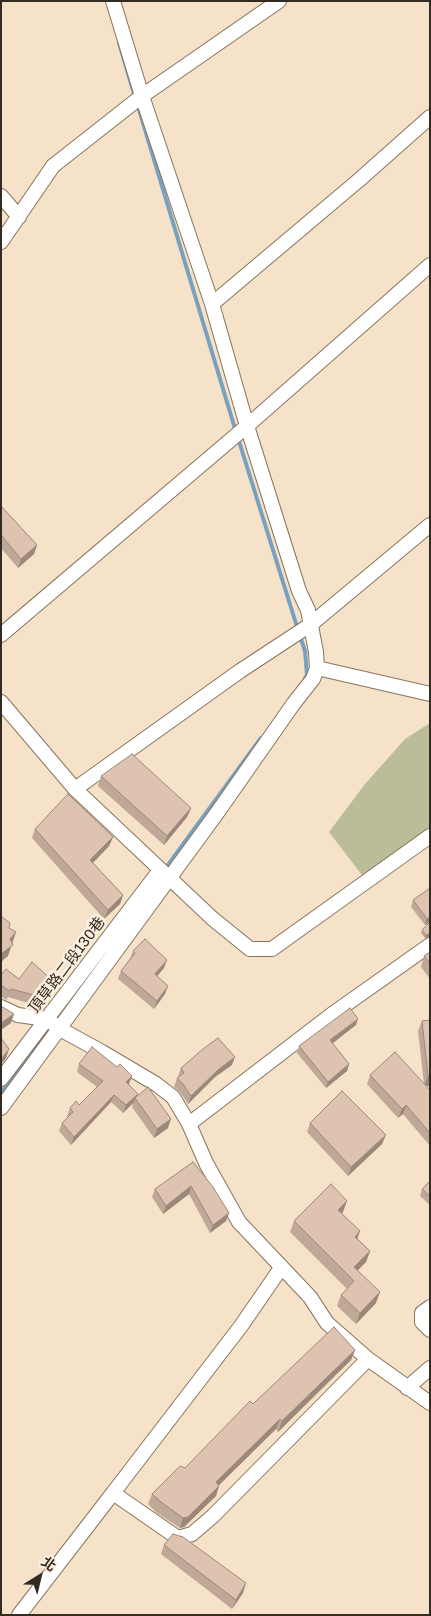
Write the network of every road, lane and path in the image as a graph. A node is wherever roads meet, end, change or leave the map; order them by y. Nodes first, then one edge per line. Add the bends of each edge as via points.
1 (113, 1) edge
2 (280, 1) edge
3 (142, 96) junction
4 (430, 117) edge
5 (1, 196) edge
6 (20, 217) junction
7 (1, 242) edge
8 (430, 265) edge
9 (212, 304) junction
10 (248, 426) junction
11 (430, 525) edge
12 (310, 625) junction
13 (1, 635) edge
14 (317, 668) junction
15 (430, 694) edge
16 (1, 702) edge
17 (75, 789) junction
18 (430, 836) edge
19 (164, 873) junction
20 (430, 945) edge
21 (1, 1007) edge
22 (47, 1019) junction
23 (60, 1029) junction
24 (1, 1079) edge
25 (1, 1108) edge
26 (189, 1124) junction
27 (281, 1268) junction
28 (430, 1307) edge
29 (430, 1330) edge
30 (368, 1360) junction
31 (430, 1368) edge
32 (406, 1388) junction
33 (430, 1403) edge
34 (113, 1493) junction
35 (19, 1615) edge

1 - 3 street
2 - 3 street
3 - 6 street via 53,166
3 - 9 street
4 - 9 street
5 - 6 street
6 - 7 street
8 - 10 street
9 - 10 street
10 - 12 street via 299,591 308,610
10 - 13 street
11 - 12 street
12 - 14 street
12 - 17 street
14 - 15 street
14 - 19 street via 313,679 217,813
16 - 17 street
17 - 19 street
18 - 19 street via 272,949 250,949
19 - 22 street, 頂草路二段130巷
19 - 23 street
20 - 26 street via 331,1015
21 - 22 street via 18,1016
22 - 23 street
22 - 24 street, 頂草路二段130巷
23 - 25 street
23 - 26 street via 110,1056 173,1097
26 - 27 street via 206,1163 239,1222
27 - 30 street via 310,1297 327,1323
27 - 34 street via 241,1326
28 - 29 street via 422,1313 422,1322
30 - 32 street
30 - 34 street via 192,1534 178,1538
31 - 32 street
32 - 33 street
34 - 35 street

